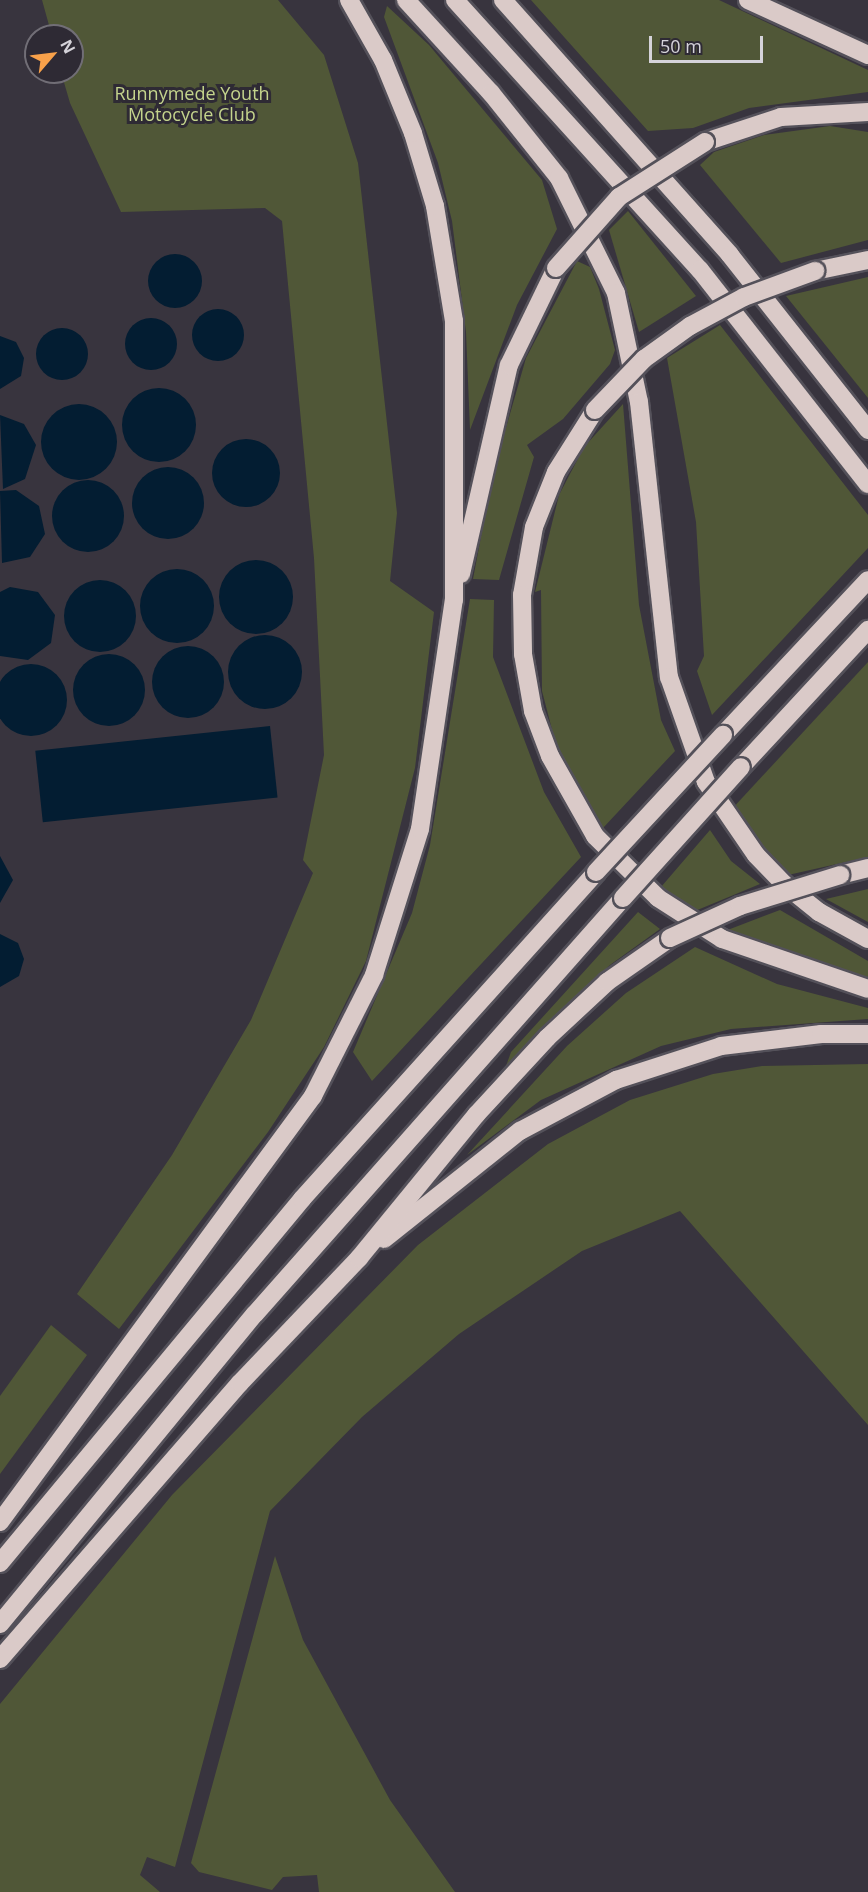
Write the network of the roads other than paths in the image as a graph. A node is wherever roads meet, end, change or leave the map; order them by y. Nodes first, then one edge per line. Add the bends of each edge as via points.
1 (349, 0) edge
2 (406, 0) edge
3 (455, 0) edge
4 (503, 0) edge
5 (748, 0) edge
6 (868, 56) edge
7 (868, 112) edge
8 (868, 260) edge
9 (868, 430) edge
10 (868, 484) edge
11 (868, 580) edge
12 (454, 600) junction
13 (868, 630) edge
14 (868, 868) edge
15 (868, 939) edge
16 (868, 989) edge
17 (868, 1034) edge
18 (359, 1258) junction
19 (0, 1522) edge
20 (0, 1563) edge
21 (0, 1624) edge
22 (0, 1659) edge

1 - 12 highway via 383,60 413,133 447,265 454,321
2 - 15 highway via 491,93 558,178 616,293 639,402 669,677 706,782 756,855 784,884
3 - 10 highway via 700,270
4 - 9 highway via 729,255
5 - 6 highway
7 - 12 highway, bridge via 781,117 705,142 619,197 556,268 509,365
8 - 16 highway, bridge via 815,271 744,297 690,326 644,359 595,410 556,472 534,527 522,595 523,654 534,711 550,756 595,836 658,898 722,939
11 - 20 highway, bridge via 596,872 302,1199
12 - 19 highway via 420,829 386,942 346,1038 268,1160
13 - 21 highway, bridge via 623,898 255,1314
14 - 18 highway, bridge via 740,906 670,938 607,982 547,1038 476,1115
17 - 18 highway via 821,1034 722,1046 616,1080 520,1131
18 - 22 highway via 240,1383

